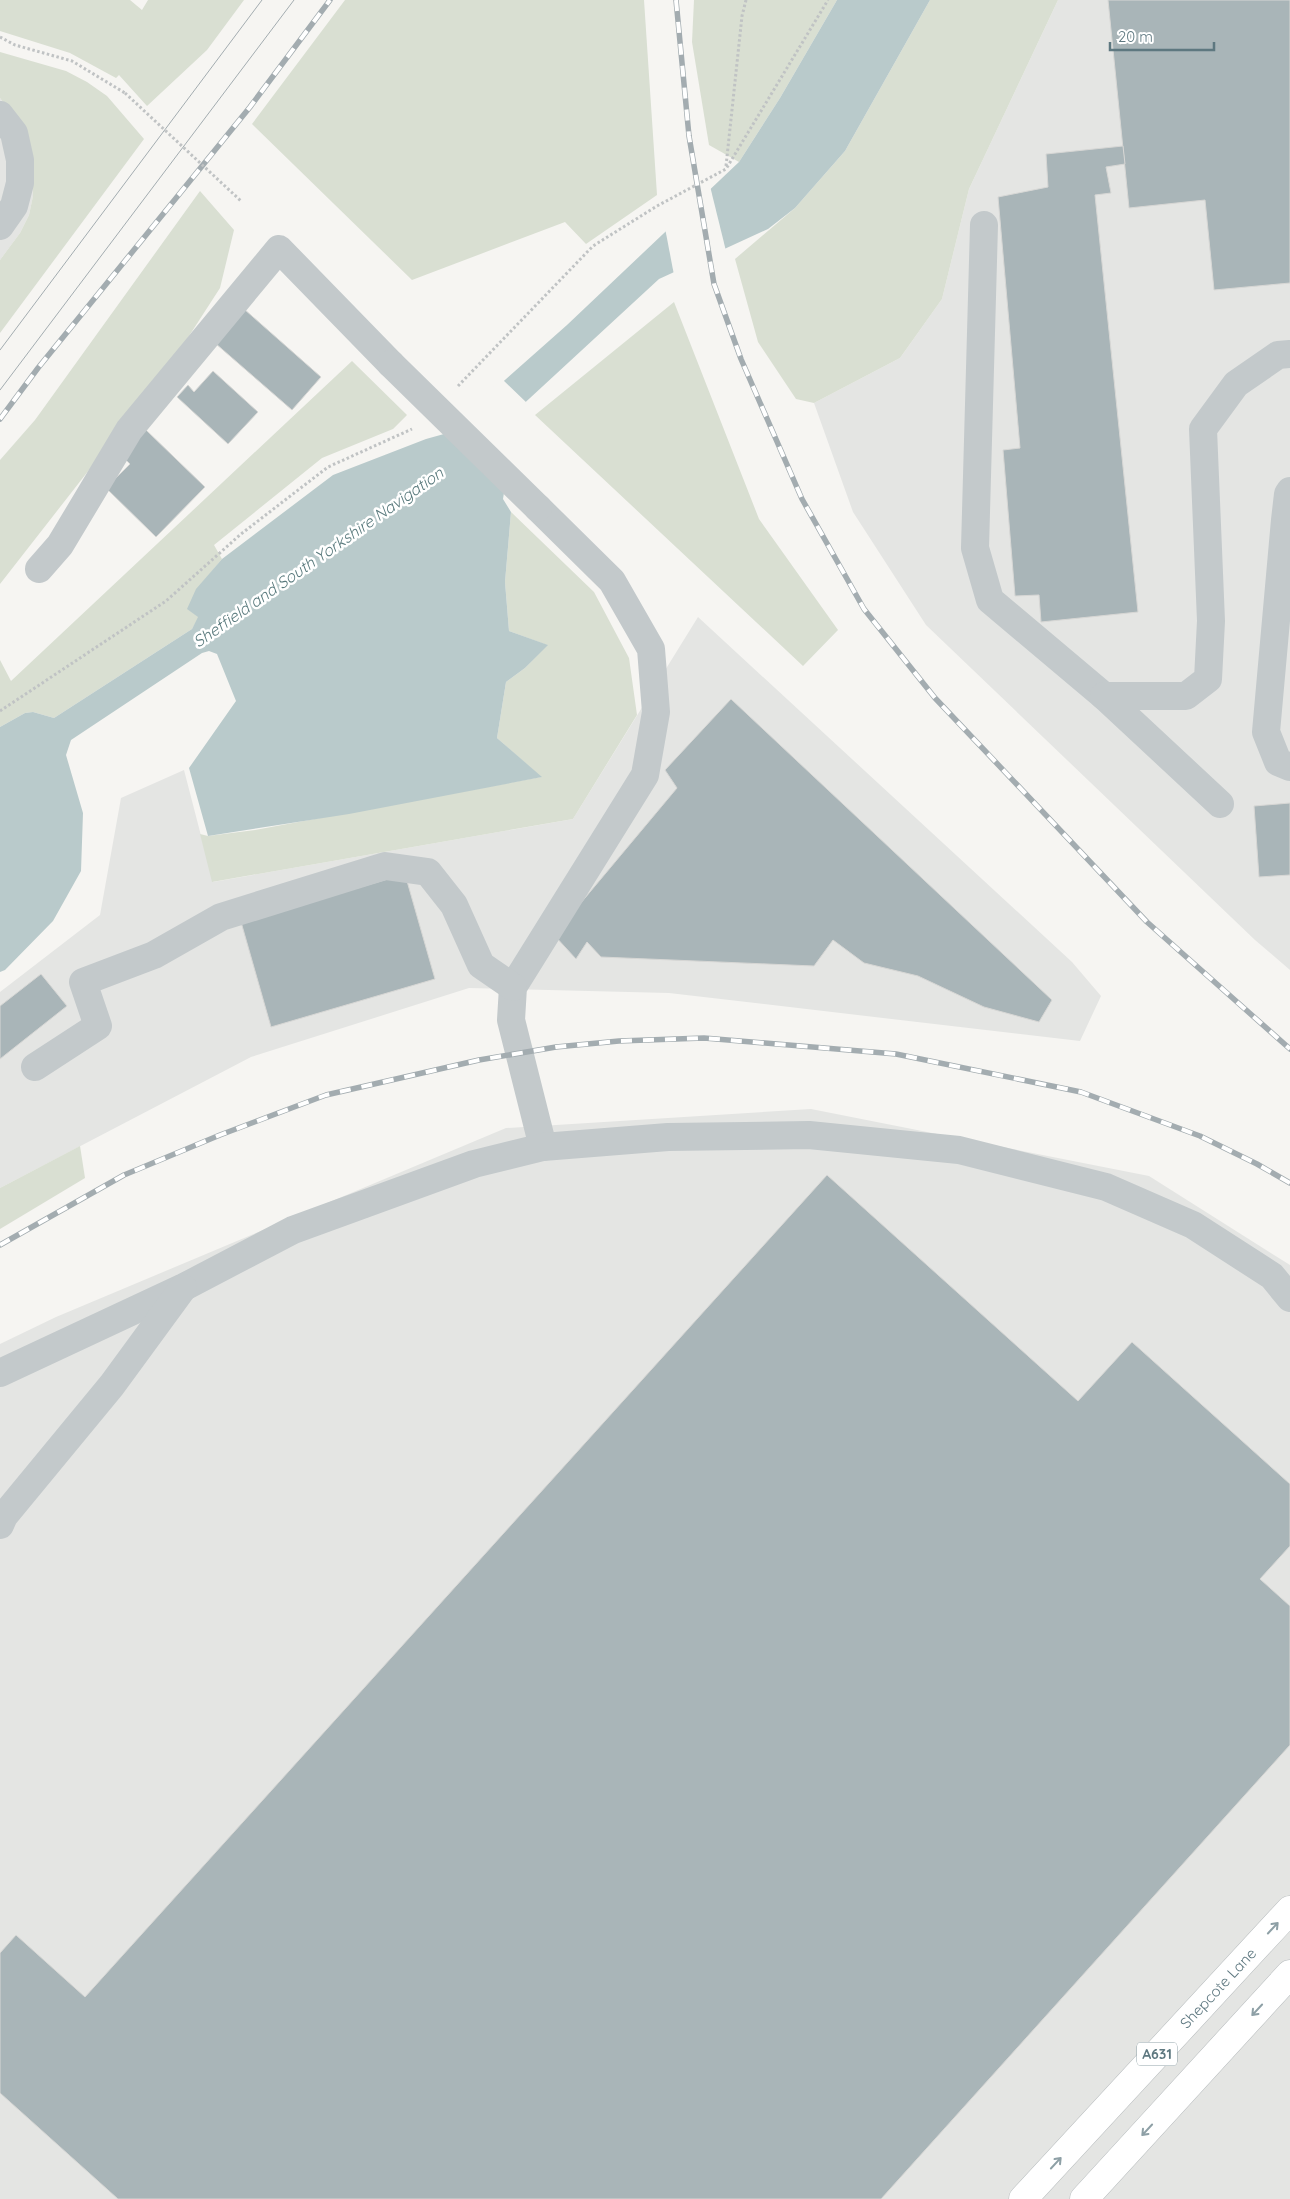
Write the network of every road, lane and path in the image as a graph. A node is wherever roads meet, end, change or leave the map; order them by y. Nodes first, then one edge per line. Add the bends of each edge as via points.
1 (746, 0) edge
2 (0, 37) edge
3 (0, 115) edge
4 (726, 170) dead end
5 (241, 201) dead end
6 (984, 225) dead end
7 (0, 226) edge
8 (1290, 354) edge
9 (1290, 490) edge
10 (39, 568) dead end
11 (1104, 696) junction
12 (1290, 767) edge
13 (1220, 804) dead end
14 (513, 987) junction
15 (35, 1067) dead end
16 (543, 1147) junction
17 (184, 1287) junction
18 (1290, 1298) edge
19 (0, 1373) edge
20 (0, 1525) edge
21 (1290, 1910) edge
22 (1290, 1974) edge
23 (1023, 2199) edge
24 (1084, 2199) edge

1 - 4 path
2 - 5 path, bridge via 15,45 72,61 125,93
3 - 7 lane via 14,133 20,160 20,183 14,206
6 - 11 lane via 975,548 990,600
8 - 11 lane via 1278,355 1236,384 1203,429 1211,621 1208,679 1186,696
9 - 12 lane via 1266,732 1278,762
10 - 14 lane, bridge via 60,545 129,430 279,250 612,581 651,649 656,712 645,775
11 - 13 lane
14 - 15 lane via 481,965 454,905 428,872 385,866 221,916 154,955 84,982 98,1026
14 - 16 lane via 511,1020
16 - 17 lane via 474,1164 293,1230
16 - 18 lane via 668,1137 809,1135 959,1150 1106,1187 1193,1225 1272,1276
17 - 19 lane
17 - 20 lane via 112,1385
23 -> 21 highway, Shepcote Lane / A631
22 -> 24 highway, A631

